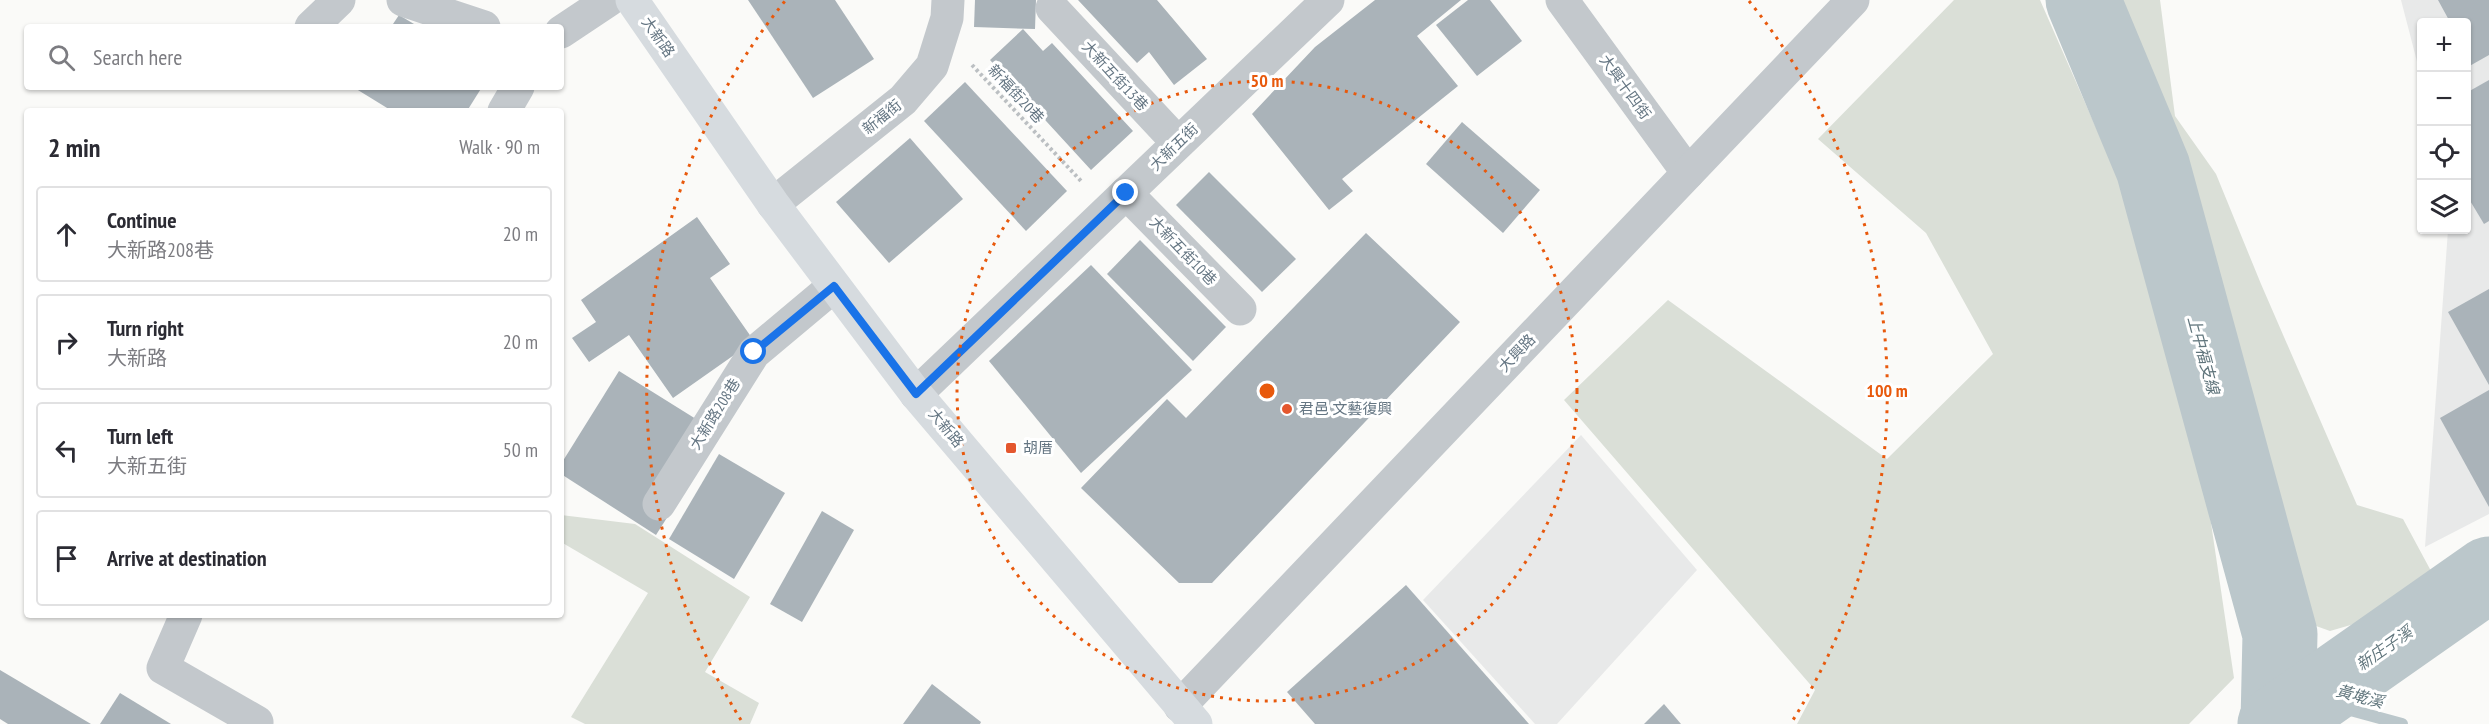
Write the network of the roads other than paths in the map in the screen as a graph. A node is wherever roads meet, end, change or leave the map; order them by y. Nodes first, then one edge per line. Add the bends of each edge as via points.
1 (339, 0) edge
2 (403, 0) edge
3 (609, 0) edge
4 (632, 0) edge
5 (948, 0) edge
6 (1328, 0) edge
7 (1562, 0) edge
8 (1854, 0) edge
9 (1052, 8) dead end
10 (314, 24) edge
11 (475, 24) edge
12 (564, 30) edge
13 (516, 90) edge
14 (506, 108) edge
15 (1178, 143) junction
16 (1688, 173) junction
17 (1126, 193) junction
18 (772, 204) junction
19 (834, 286) junction
20 (1240, 309) dead end
21 (916, 394) junction
22 (659, 504) dead end
23 (185, 618) edge
24 (1188, 715) edge
25 (256, 724) edge

1 - 10 street
2 - 11 street
3 - 12 street
4 - 18 main road, 大新路
5 - 18 street, 新福街 via 947,18 932,66 903,100
6 - 15 street, 大新五街
7 - 16 street, 大興十四街
8 - 16 street, 大興路
9 - 15 street, 大新五街13巷
13 - 14 street
15 - 17 street, 大新五街
16 - 24 street, 大興路
17 - 20 street, 大新五街10巷
17 - 21 street, 大新五街
18 - 19 main road, 大新路
19 - 21 main road, 大新路
19 - 22 street, 大新路208巷 via 754,352
21 - 24 main road, 大新路
23 - 25 street via 163,668

